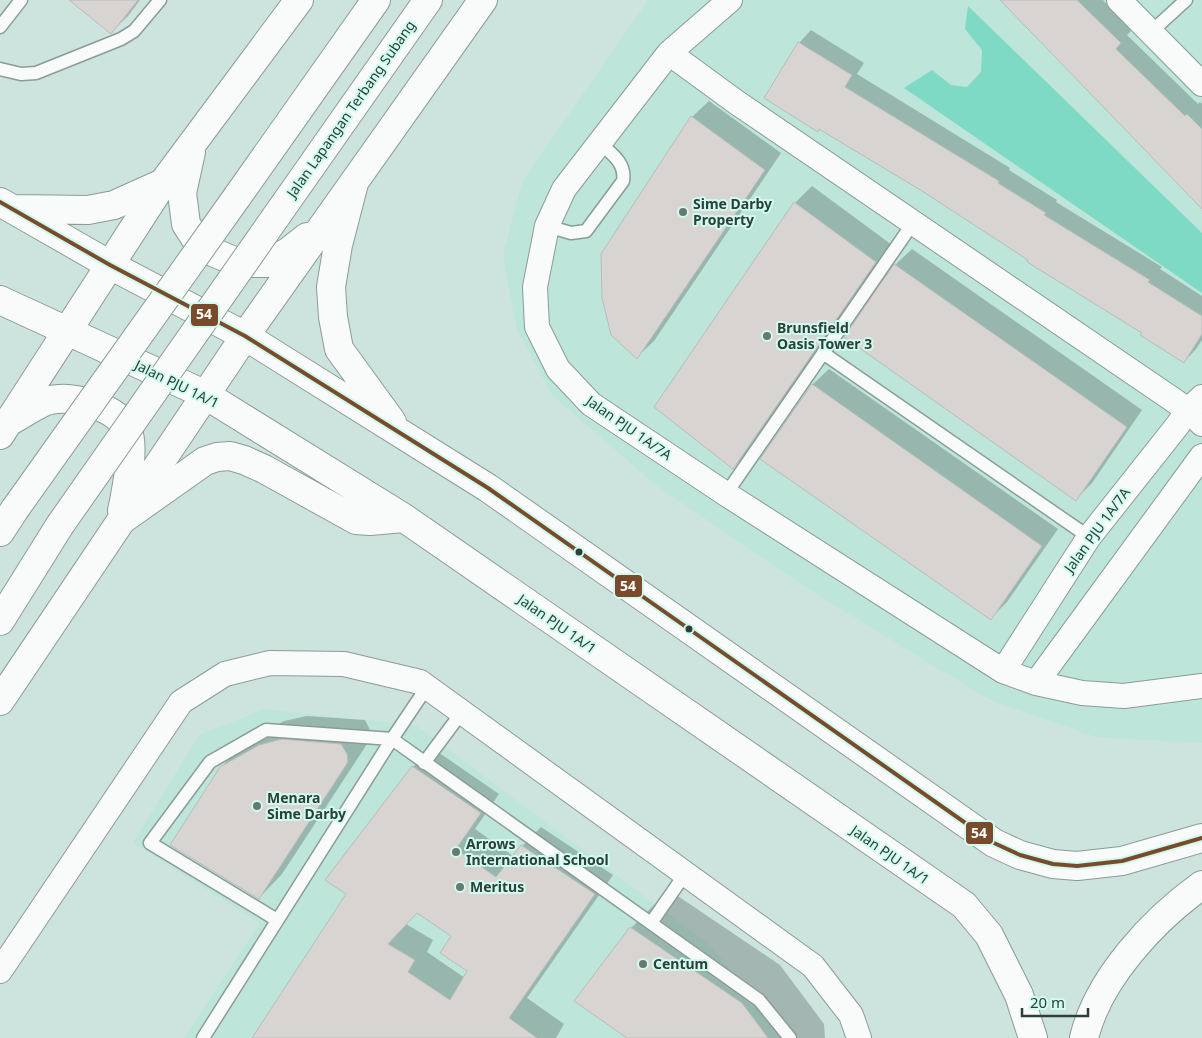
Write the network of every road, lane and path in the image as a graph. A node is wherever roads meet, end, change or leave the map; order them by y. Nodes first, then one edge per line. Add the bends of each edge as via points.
1 (21, 0) edge
2 (160, 0) edge
3 (299, 0) edge
4 (376, 0) edge
5 (428, 0) edge
6 (483, 0) edge
7 (730, 0) edge
8 (1119, 0) edge
9 (1186, 0) edge
10 (0, 27) edge
11 (1151, 32) junction
12 (669, 53) junction
13 (0, 69) edge
14 (1202, 84) edge
15 (193, 143) junction
16 (600, 143) junction
17 (354, 182) junction
18 (164, 183) junction
19 (5, 205) edge
20 (913, 223) junction
21 (322, 226) junction
22 (547, 226) junction
23 (110, 265) junction
24 (0, 300) edge
25 (67, 332) junction
26 (245, 336) junction
27 (823, 353) junction
28 (204, 394) junction
29 (1197, 410) edge
30 (4, 428) edge
31 (401, 434) junction
32 (1202, 456) edge
33 (726, 494) junction
34 (404, 518) junction
35 (120, 520) junction
36 (0, 532) edge
37 (1089, 537) junction
38 (0, 620) edge
39 (1003, 672) junction
40 (1036, 683) junction
41 (1202, 686) edge
42 (427, 687) junction
43 (0, 701) edge
44 (462, 712) junction
45 (392, 739) junction
46 (424, 763) junction
47 (1202, 838) edge
48 (685, 874) junction
49 (1202, 886) edge
50 (277, 920) junction
51 (651, 923) junction
52 (0, 971) edge
53 (203, 1038) edge
54 (790, 1038) edge
55 (859, 1038) edge
56 (1033, 1038) edge
57 (1084, 1038) edge

1 - 10 lane
2 - 13 lane via 134,31 121,39 36,73 21,74
3 - 15 main road
4 - 36 main road, bridge
5 - 38 main road, Jalan Lapangan Terbang Subang, bridge via 60,525
6 - 17 main road
7 - 12 street, Jalan PJU 1A/7A
8 - 11 street
9 - 11 lane
11 - 14 street
12 - 16 street, Jalan PJU 1A/7A
12 - 20 street
15 - 18 main road
15 - 21 main road via 182,193 186,224 196,241 239,263 267,263 288,252
16 - 22 street, Jalan PJU 1A/7A via 564,189
16 - 22 lane via 618,160 624,173 623,181 586,231 571,233
17 - 21 main road
17 - 31 main road via 331,287 334,325 339,349
18 - 19 main road via 114,205 88,210
18 - 23 main road
19 - 23 main road
20 - 27 lane
20 - 29 street
21 - 26 main road
22 - 33 street, Jalan PJU 1A/7A via 535,287 537,327 558,369 590,404
23 - 25 main road
23 - 26 main road
24 - 25 main road, Jalan PJU 1A/1
25 - 28 main road, Jalan PJU 1A/1
25 - 30 main road
26 - 28 main road
26 - 31 main road
27 - 33 lane
27 - 37 lane
28 - 34 main road, Jalan PJU 1A/1
28 - 35 main road
29 - 37 street, Jalan PJU 1A/7A via 1178,426
30 - 35 main road via 50,400 94,404 114,415 128,431 130,454 128,484
31 - 47 main road via 488,488 994,843 1020,855 1053,864 1078,866 1122,861
32 - 40 street
33 - 39 street, Jalan PJU 1A/7A
34 - 35 main road via 370,522 356,520 264,469 230,456 205,461
34 - 56 main road, Jalan PJU 1A/1 via 964,905 990,935 1019,995
35 - 43 main road
37 - 39 street, Jalan PJU 1A/7A
39 - 40 street, Jalan PJU 1A/7A
40 - 41 street, Jalan PJU 1A/7A via 1082,693 1124,696
42 - 44 street
42 - 45 lane
42 - 52 street via 420,682 344,664 270,664 225,674 181,702
44 - 46 lane
44 - 48 street
45 - 46 lane
45 - 50 lane
45 - 50 lane via 266,730 210,762 150,843
46 - 51 lane
48 - 51 lane
48 - 55 street via 813,966 851,1015
49 - 57 main road via 1180,900 1110,977
50 - 53 lane
51 - 54 lane via 759,1000

